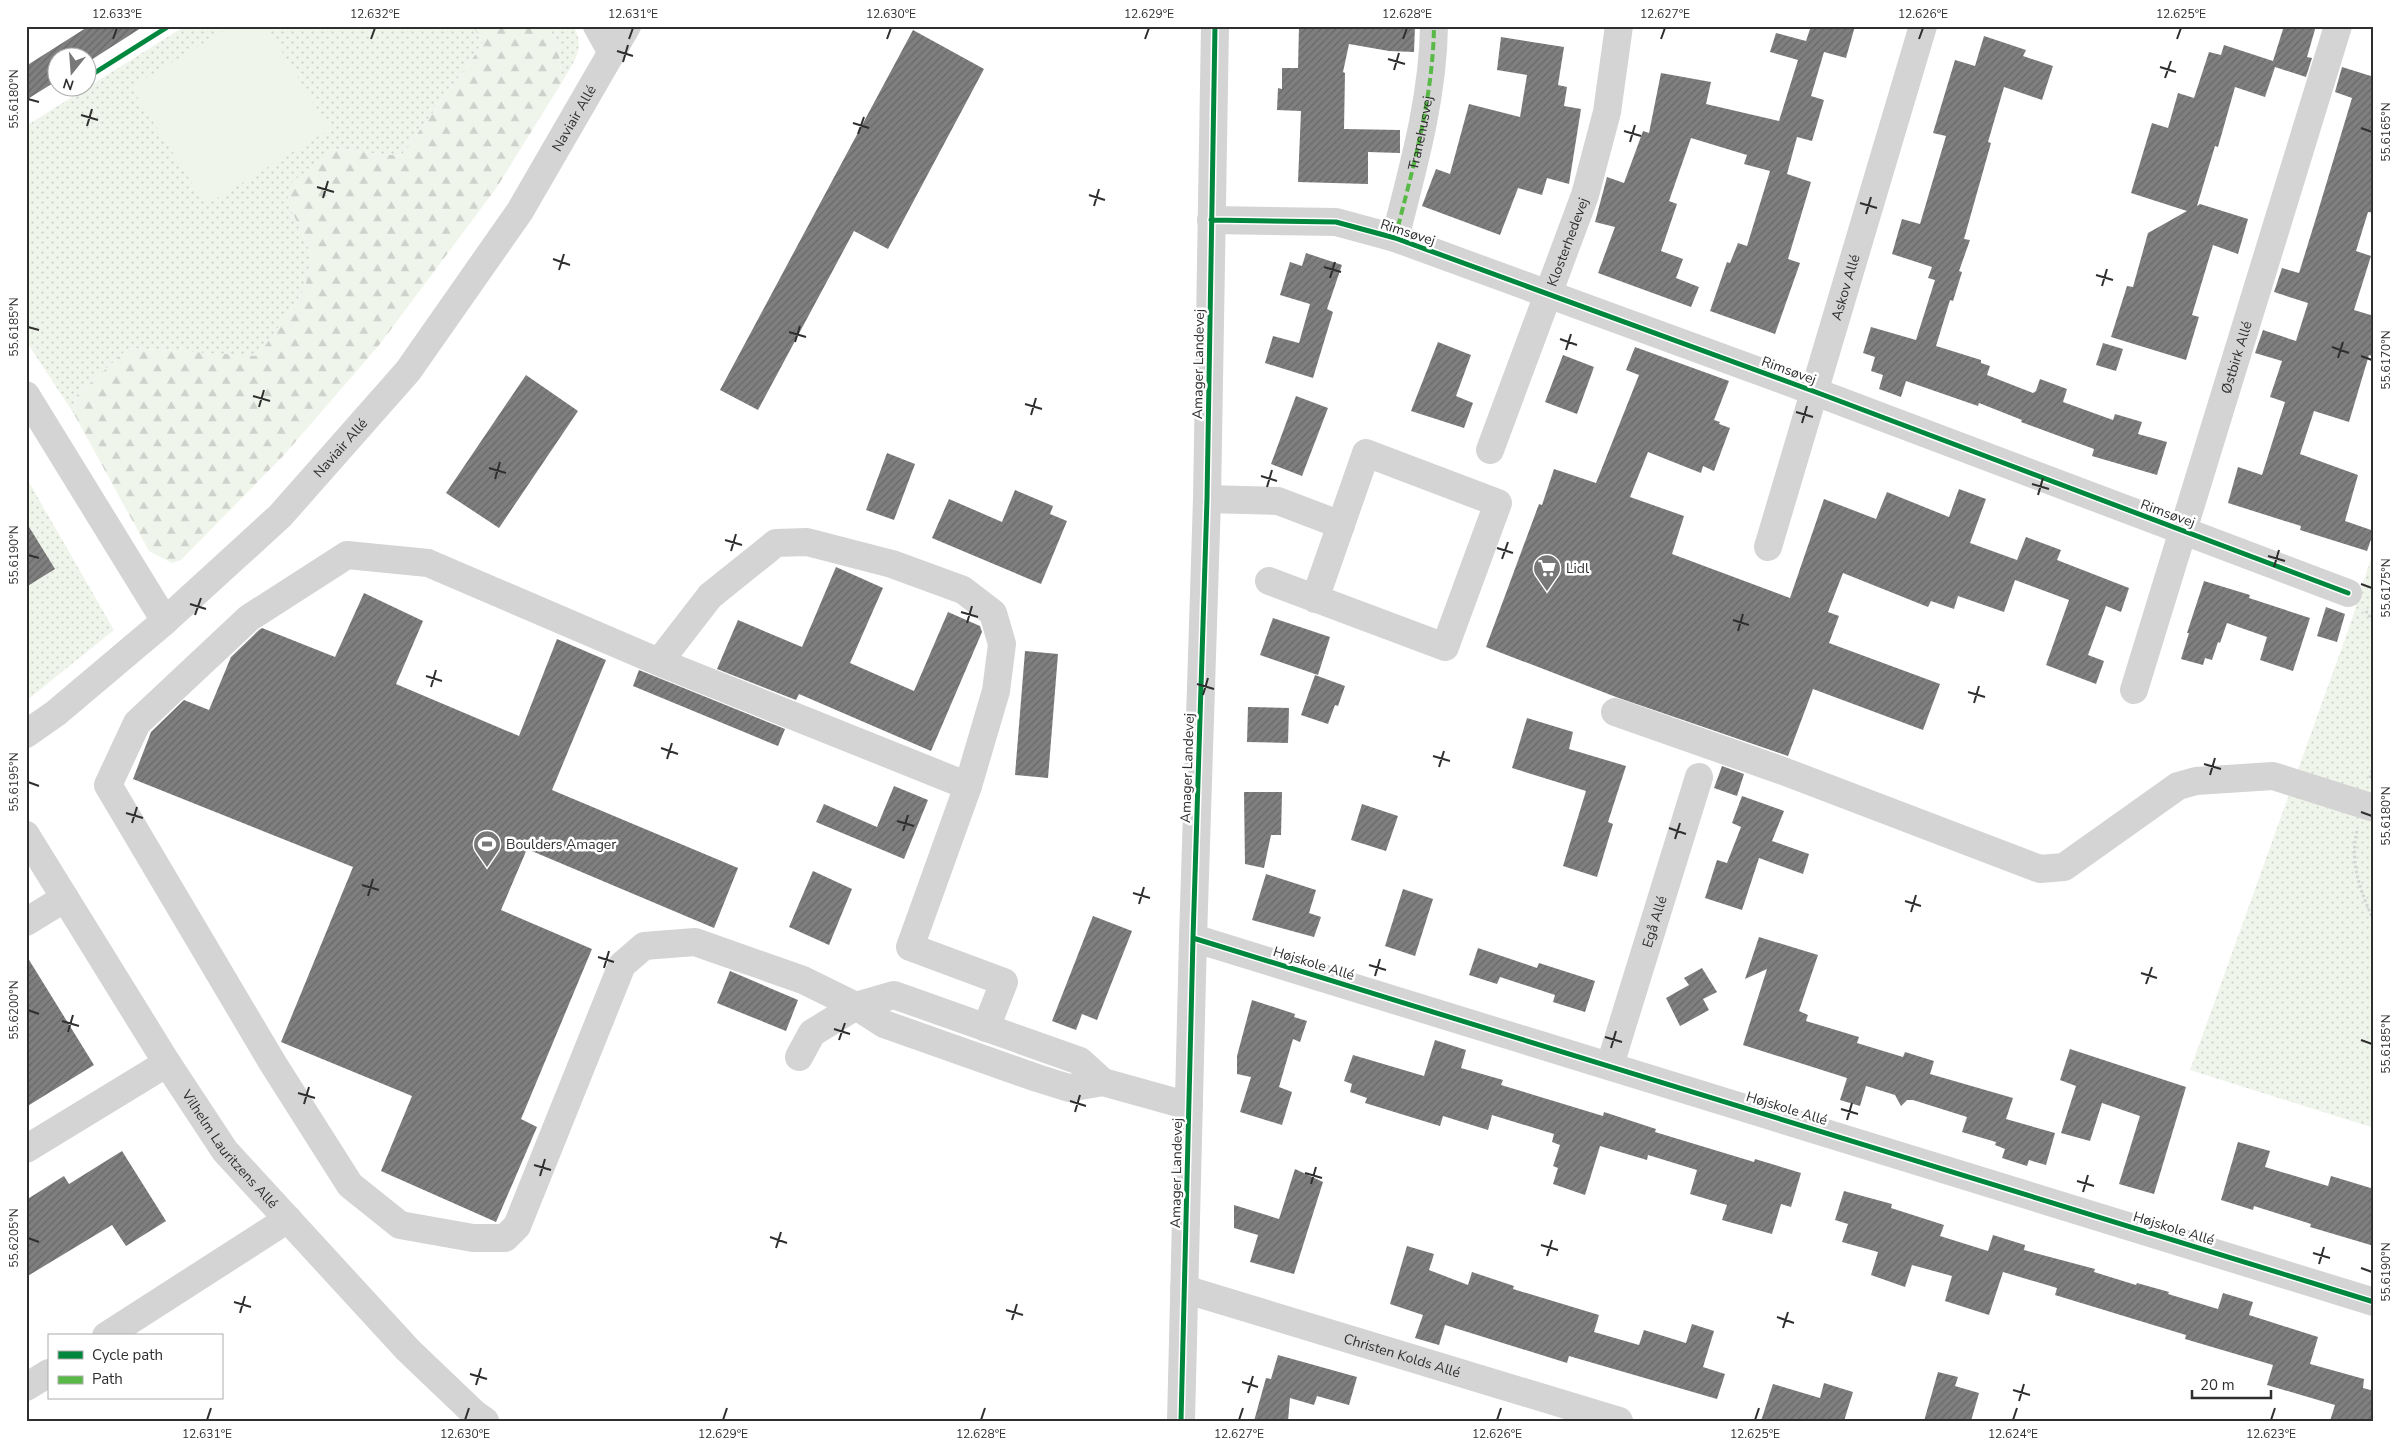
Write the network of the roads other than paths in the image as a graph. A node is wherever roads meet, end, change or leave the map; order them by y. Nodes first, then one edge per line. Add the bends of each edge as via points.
1 (597, 26) edge
2 (627, 26) edge
3 (1215, 26) edge
4 (1434, 26) edge
5 (1619, 26) edge
6 (1923, 26) edge
7 (2338, 26) edge
8 (612, 53) junction
9 (1211, 220) junction
10 (1395, 238) junction
11 (1550, 294) junction
12 (1813, 391) junction
13 (26, 395) edge
14 (1490, 450) dead end
15 (1207, 499) junction
16 (1341, 525) junction
17 (2183, 531) junction
18 (1768, 547) dead end
19 (1269, 581) dead end
20 (2348, 593) dead end
21 (1315, 599) junction
22 (165, 621) junction
23 (659, 662) junction
24 (2134, 690) dead end
25 (1615, 712) dead end
26 (26, 734) edge
27 (1698, 777) dead end
28 (968, 786) junction
29 (2369, 806) edge
30 (26, 835) edge
31 (65, 898) junction
32 (26, 922) edge
33 (1193, 938) junction
34 (856, 1006) junction
35 (986, 1028) junction
36 (799, 1057) dead end
37 (167, 1063) junction
38 (1610, 1065) junction
39 (1103, 1082) junction
40 (1189, 1106) junction
41 (26, 1149) edge
42 (288, 1219) junction
43 (1184, 1289) junction
44 (2374, 1302) edge
45 (109, 1334) edge
46 (48, 1373) edge
47 (26, 1387) edge
48 (485, 1421) edge
49 (1181, 1421) edge
50 (1619, 1421) edge

1 - 8 street
2 - 8 street, Naviair Allé
3 - 9 street, Amager Landevej
4 - 10 street, Tranehusvej via 1434,57 1418,152
5 - 11 street, Klosterhedevej via 1607,112 1585,195
6 - 12 street, Askov Allé
7 - 17 street, Østbirk Allé
8 - 22 street, Naviair Allé via 520,211 408,371 280,516
9 - 10 street, Rimsøvej via 1336,222
9 - 15 street, Amager Landevej
10 - 11 street, Rimsøvej
11 - 12 street, Rimsøvej
11 - 14 street, Klosterhedevej
12 - 17 street, Rimsøvej
12 - 18 street, Askov Allé
13 - 22 street
15 - 16 street via 1278,501
15 - 33 street, Amager Landevej
16 - 21 street
16 - 21 street via 1366,453 1498,503 1445,647
17 - 20 street, Rimsøvej
17 - 24 street, Østbirk Allé
19 - 21 street
22 - 26 street, Naviair Allé via 56,713
23 - 28 street
23 - 28 street via 710,596 776,544 807,542 892,564 963,590 993,613 1002,644 996,691
23 - 34 street via 428,563 347,555 249,618 137,724 108,785 272,1062 350,1185 400,1224 473,1238 505,1238 517,1226 622,965 644,946 695,942 803,980
25 - 29 street via 1783,771 2040,870 2064,867 2178,786 2196,781 2273,776
27 - 38 street, Egå Allé
28 - 35 street via 910,946 1004,982
30 - 31 street, Vilhelm Lauritzens Allé
31 - 32 street
31 - 37 street, Vilhelm Lauritzens Allé
33 - 38 street, Højskole Allé
33 - 40 street, Amager Landevej
34 - 35 street via 894,995
34 - 36 street via 812,1033
34 - 39 street via 884,1024 1069,1088
35 - 39 street via 1080,1061
37 - 41 street
37 - 42 street, Vilhelm Lauritzens Allé via 225,1151
38 - 44 street, Højskole Allé
39 - 40 street
40 - 43 street, Amager Landevej
42 - 45 street
42 - 48 street, Vilhelm Lauritzens Allé via 408,1350
43 - 49 street, Amager Landevej
43 - 50 street, Christen Kolds Allé
46 - 47 street

